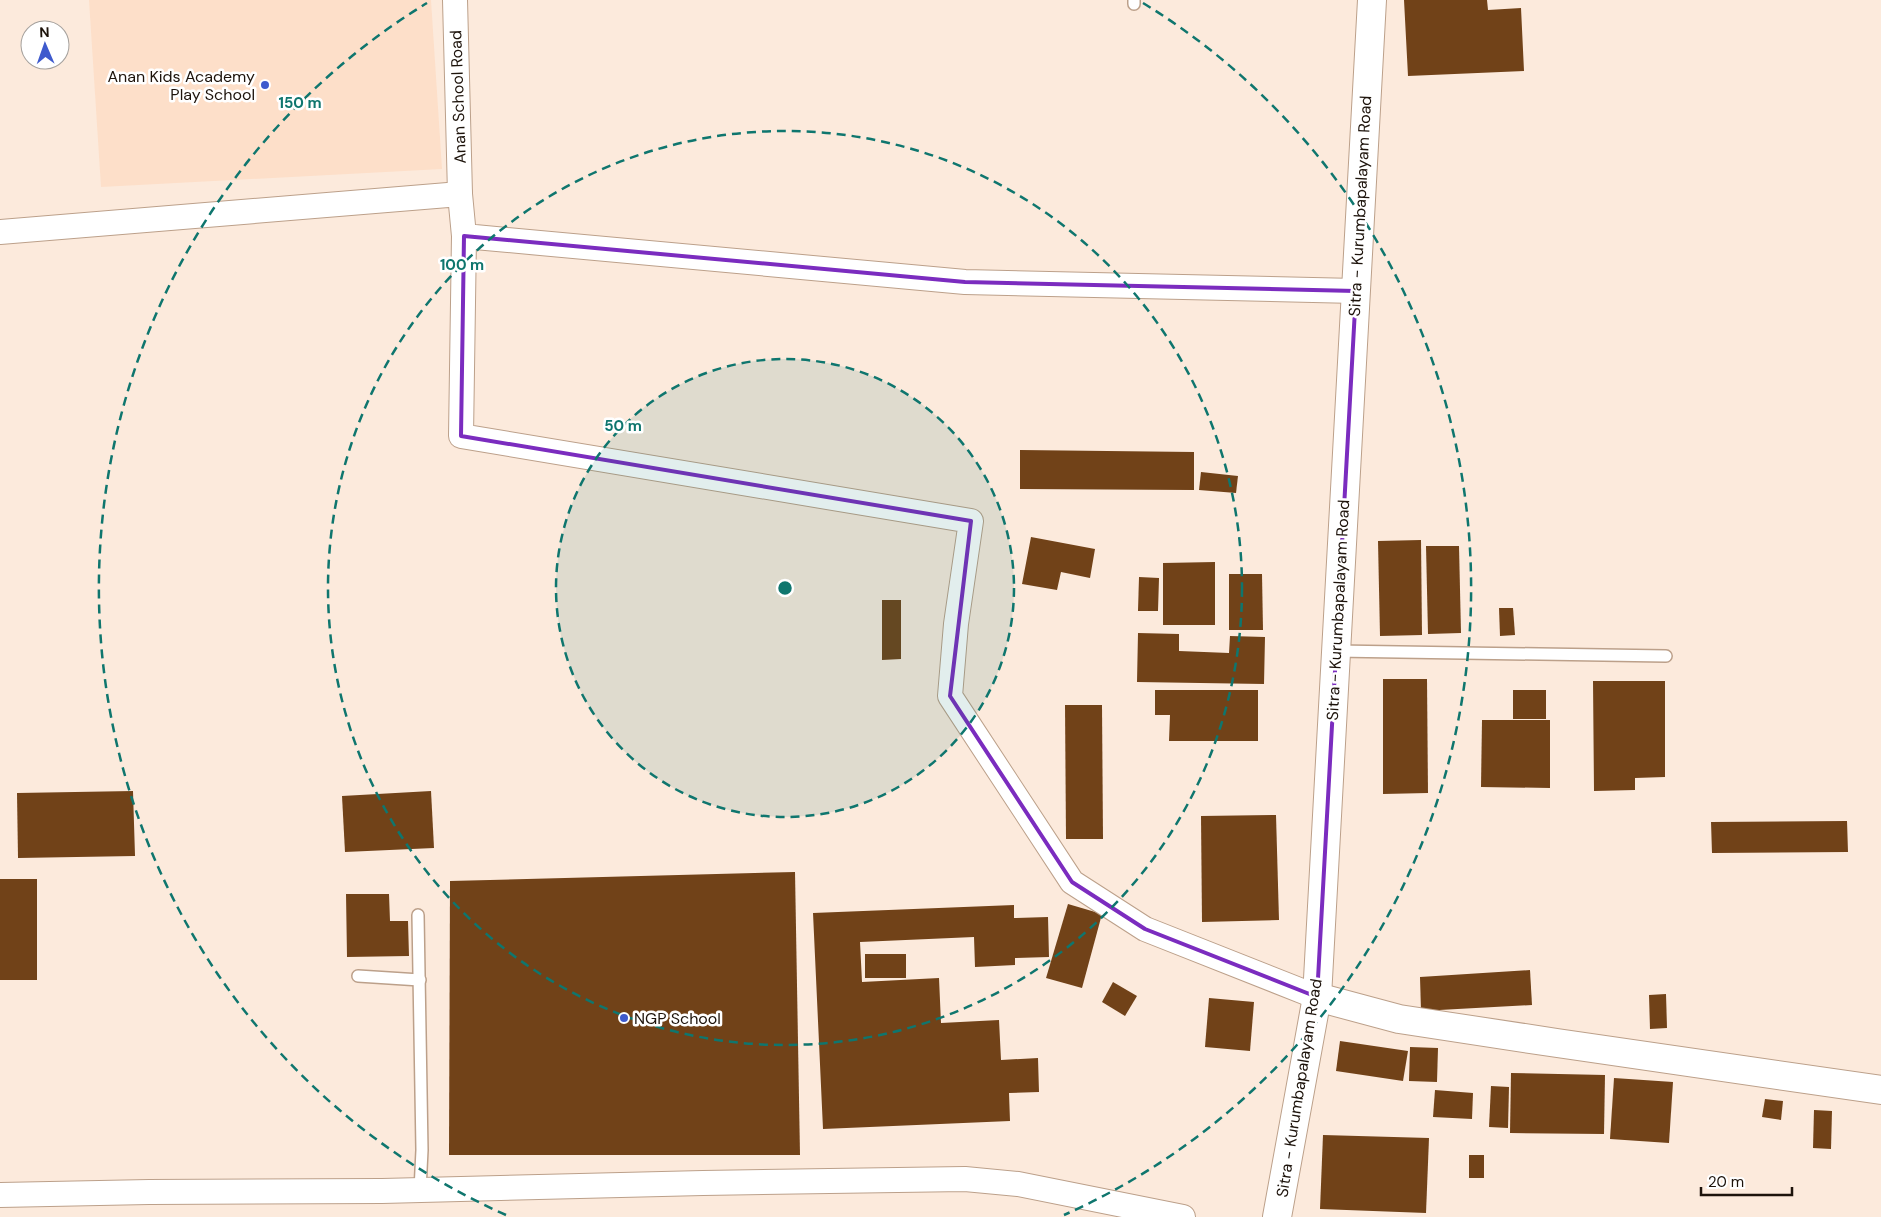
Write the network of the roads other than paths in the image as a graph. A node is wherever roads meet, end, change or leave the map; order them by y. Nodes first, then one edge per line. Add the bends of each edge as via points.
1 (455, 0) edge
2 (1372, 0) edge
3 (460, 194) junction
4 (0, 232) edge
5 (464, 236) junction
6 (1356, 291) junction
7 (1336, 651) junction
8 (1666, 656) dead end
9 (418, 915) dead end
10 (358, 976) dead end
11 (420, 980) junction
12 (1317, 997) junction
13 (1881, 1090) edge
14 (420, 1190) junction
15 (0, 1195) edge
16 (1183, 1217) edge
17 (1278, 1217) edge

1 - 3 street, Anan School Road
2 - 6 main road, Sitra - Kurumbapalayam Road
3 - 4 street
3 - 5 street, Anan School Road
5 - 6 street via 965,282
5 - 12 street, Anan School Road via 462,436 971,521 956,624 950,696 1072,882 1145,929
6 - 7 main road, Sitra - Kurumbapalayam Road
7 - 8 lane
7 - 12 main road, Sitra - Kurumbapalayam Road
9 - 11 lane
10 - 11 lane
11 - 14 lane
12 - 13 main road via 1409,1020
12 - 17 main road, Sitra - Kurumbapalayam Road
14 - 15 street
14 - 16 street via 704,1182 965,1180 1018,1184

